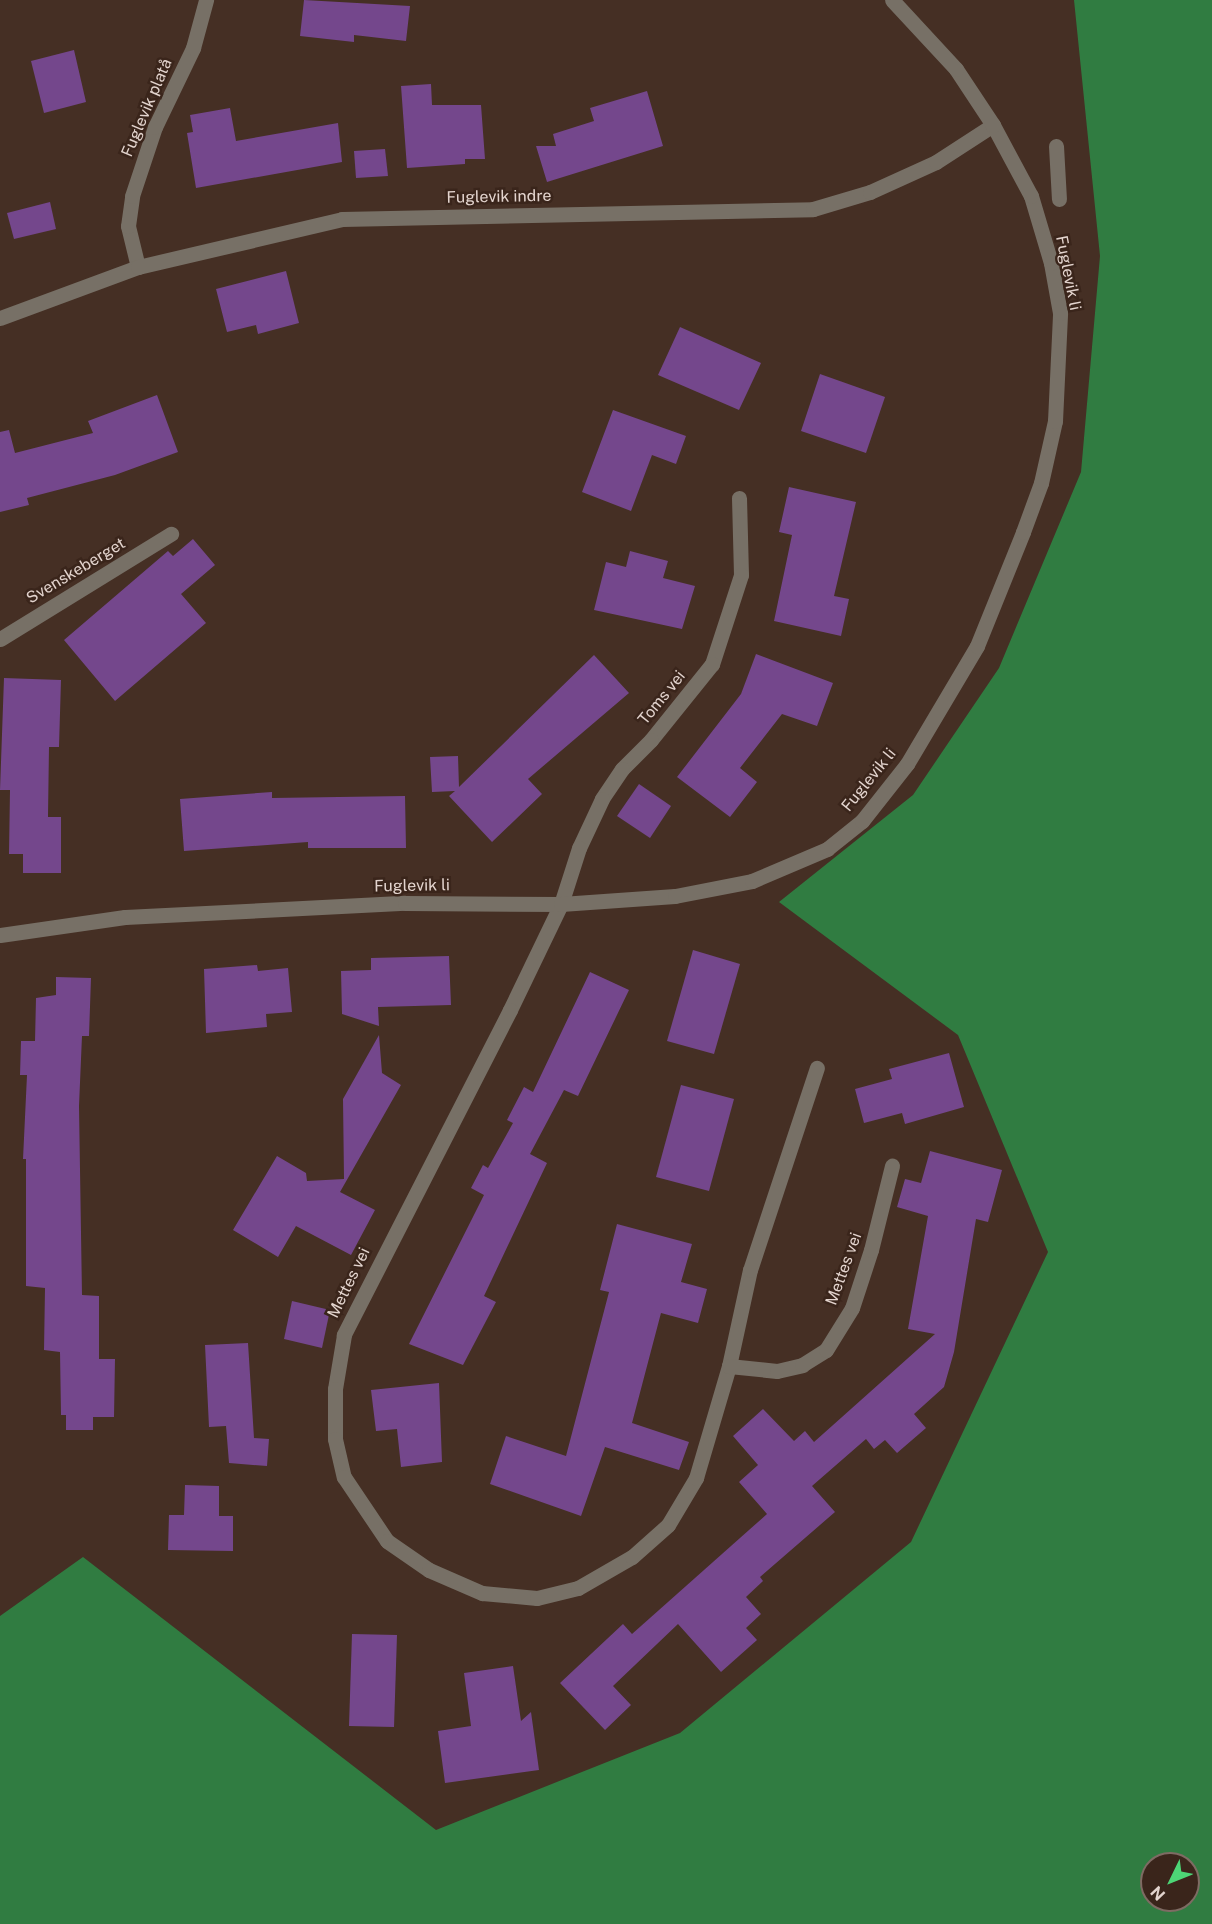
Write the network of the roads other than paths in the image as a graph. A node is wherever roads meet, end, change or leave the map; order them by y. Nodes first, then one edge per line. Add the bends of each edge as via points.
1 (206, 0) edge
2 (892, 0) edge
3 (993, 125) junction
4 (1056, 146) dead end
5 (1059, 199) dead end
6 (138, 267) junction
7 (0, 318) edge
8 (739, 498) dead end
9 (171, 534) dead end
10 (0, 639) edge
11 (561, 904) junction
12 (0, 935) edge
13 (817, 1068) dead end
14 (892, 1166) dead end
15 (729, 1366) junction

1 - 6 street, Fuglevik platå via 193,48 155,127 132,196 128,226
2 - 3 street, Fuglevik li via 956,69
3 - 6 street, Fuglevik indre via 936,162 870,192 813,209 342,219
3 - 11 street, Fuglevik li via 1031,196 1051,262 1060,313 1055,421 1041,483 977,646 907,764 862,821 827,849 752,881 675,896
4 - 5 street
6 - 7 street, Fuglevik indre
8 - 11 street, Toms vei via 741,574 712,664 651,740 622,769 602,799 579,848
9 - 10 street, Svenskeberget
11 - 12 street, Fuglevik li via 405,903 125,917
11 - 15 street, Mettes vei via 344,1335 335,1389 335,1439 344,1477 387,1541 429,1570 482,1593 537,1598 578,1588 632,1557 668,1525 696,1478
13 - 15 street, Mettes vei via 750,1270
14 - 15 street, Mettes vei via 872,1250 852,1308 826,1350 802,1365 777,1371

